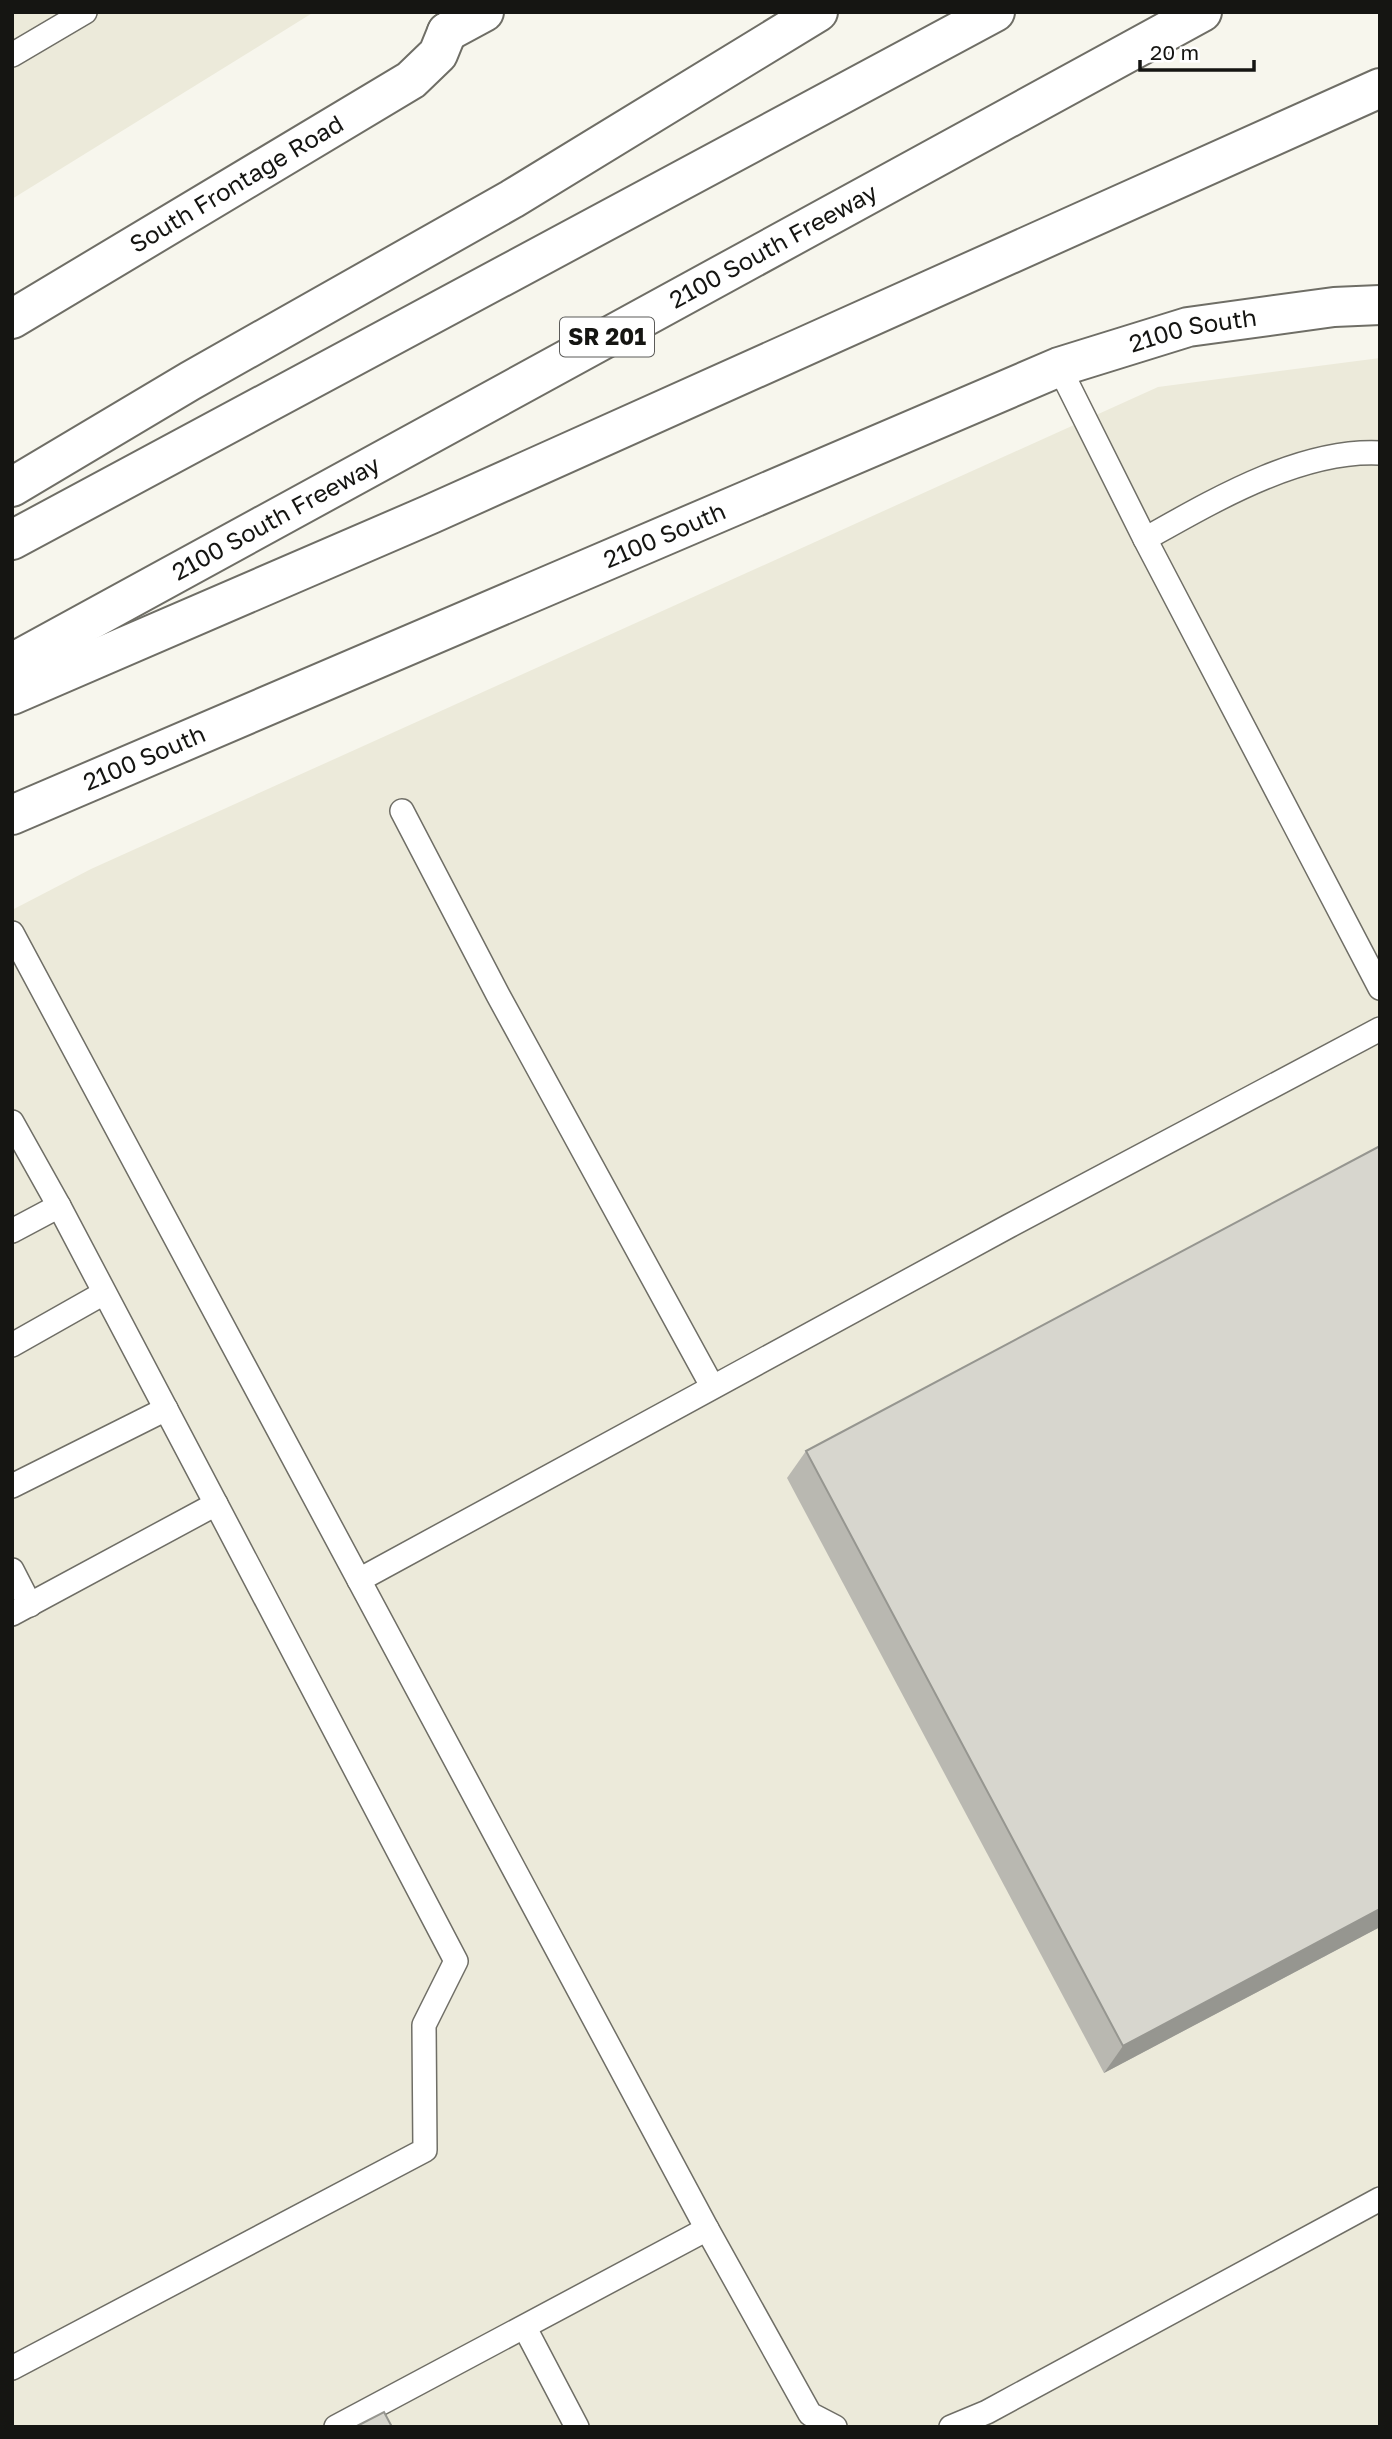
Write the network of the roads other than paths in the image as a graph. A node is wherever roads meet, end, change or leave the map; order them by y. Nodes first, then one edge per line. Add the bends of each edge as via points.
1 (85, 12) edge
2 (484, 12) edge
3 (818, 12) edge
4 (995, 12) edge
5 (1202, 12) edge
6 (444, 22) edge
7 (12, 55) edge
8 (1380, 88) edge
9 (1380, 305) edge
10 (12, 319) edge
11 (1059, 367) junction
12 (1380, 453) edge
13 (12, 487) edge
14 (1145, 539) junction
15 (12, 540) edge
16 (12, 663) edge
17 (12, 695) edge
18 (402, 811) dead end
19 (12, 815) edge
20 (12, 933) edge
21 (1380, 988) edge
22 (1380, 1029) edge
23 (12, 1122) edge
24 (59, 1206) junction
25 (12, 1231) edge
26 (104, 1293) junction
27 (12, 1345) edge
28 (712, 1386) junction
29 (166, 1409) junction
30 (12, 1486) edge
31 (216, 1504) junction
32 (12, 1570) edge
33 (359, 1580) junction
34 (21, 1610) edge
35 (1380, 2199) edge
36 (707, 2228) junction
37 (525, 2328) junction
38 (12, 2368) edge
39 (336, 2427) edge
40 (577, 2427) edge
41 (835, 2427) edge
42 (951, 2427) edge

1 - 7 lane
2 - 6 main road
3 - 13 main road via 512,199
4 - 15 main road
5 - 16 main road, 2100 South Freeway / SR 201
6 - 10 main road, South Frontage Road via 438,54 411,80
8 - 17 main road via 431,514
9 - 11 main road, 2100 South via 1188,327
11 - 14 lane
11 - 19 main road, 2100 South
12 - 14 lane via 1350,452 1241,486
14 - 21 lane
18 - 28 lane
20 - 33 lane
22 - 28 lane
23 - 24 lane
24 - 25 lane
24 - 26 lane
26 - 27 lane
26 - 29 lane
28 - 33 lane
29 - 30 lane
29 - 31 lane
31 - 34 lane
31 - 38 lane via 456,1961 424,2025 425,2150
32 - 34 lane
33 - 36 lane
35 - 42 lane via 987,2412
36 - 37 lane
36 - 41 lane via 810,2414
37 - 39 lane
37 - 40 lane

